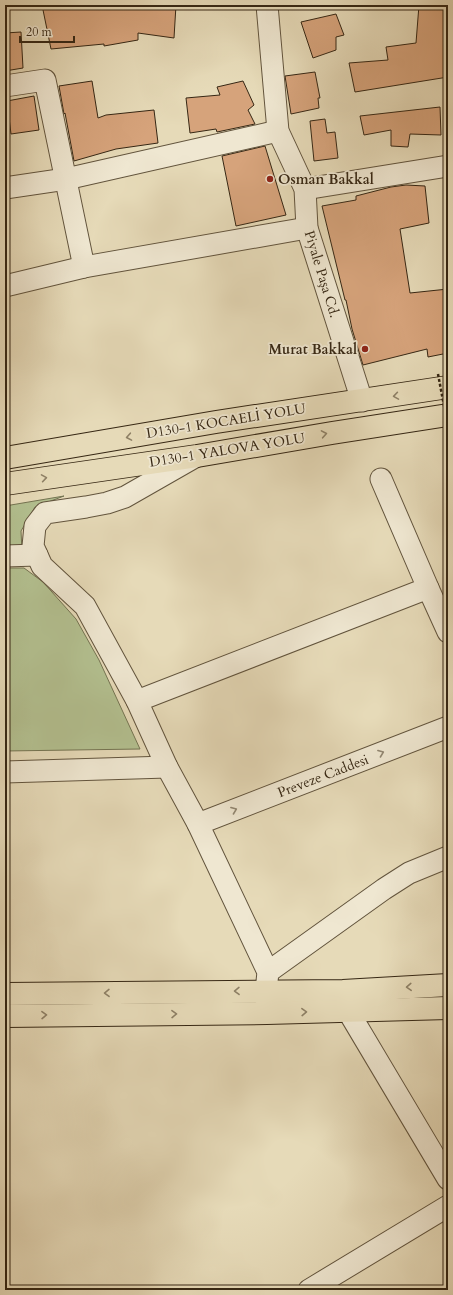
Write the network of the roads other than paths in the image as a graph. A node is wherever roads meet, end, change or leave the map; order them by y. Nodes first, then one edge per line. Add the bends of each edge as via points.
1 (265, 6) edge
2 (5, 86) edge
3 (278, 130) junction
4 (448, 166) edge
5 (66, 179) junction
6 (5, 188) edge
7 (305, 189) junction
8 (307, 228) junction
9 (84, 267) junction
10 (5, 286) edge
11 (434, 382) edge
12 (362, 401) junction
13 (448, 415) edge
14 (197, 456) junction
15 (5, 458) edge
16 (381, 478) dead end
17 (5, 484) edge
18 (37, 555) junction
19 (5, 556) edge
20 (428, 588) junction
21 (448, 632) edge
22 (137, 701) junction
23 (448, 727) edge
24 (167, 767) junction
25 (5, 772) edge
26 (198, 824) junction
27 (448, 857) edge
28 (267, 981) junction
29 (448, 985) edge
30 (5, 994) edge
31 (345, 1001) junction
32 (448, 1008) edge
33 (268, 1013) junction
34 (5, 1016) edge
35 (448, 1179) edge
36 (448, 1206) edge
37 (309, 1290) edge

1 - 3 street, Piyale Paşa Cd.
2 - 5 street via 45,80
3 - 5 street
3 - 7 street, Piyale Paşa Cd.
4 - 7 street
5 - 6 street
5 - 9 street
7 - 8 street, Piyale Paşa Cd.
8 - 9 street
8 - 12 street, Piyale Paşa Cd.
9 - 10 street
11 -> 12 main road, D130-1 KOCAELİ YOLU
12 -> 15 main road, D130-1 KOCAELİ YOLU via 216,422
14 -> 13 main road, D130-1 YALOVA YOLU
17 -> 14 main road, D130-1 YALOVA YOLU
14 - 18 street via 125,497 86,507 45,513 35,526 33,546
16 - 20 street
18 - 19 street
18 - 22 street via 42,566 85,606
20 - 21 street
20 - 22 street
22 - 24 street
26 -> 23 street, Preveze Caddesi
24 - 25 street
24 - 26 street
26 - 28 street
27 - 28 street via 409,873 384,889
28 -> 30 main road
28 - 31 main road
28 - 33 street
29 -> 31 main road
31 - 32 main road
33 -> 31 main road
31 - 35 street
34 -> 33 main road
36 - 37 street

